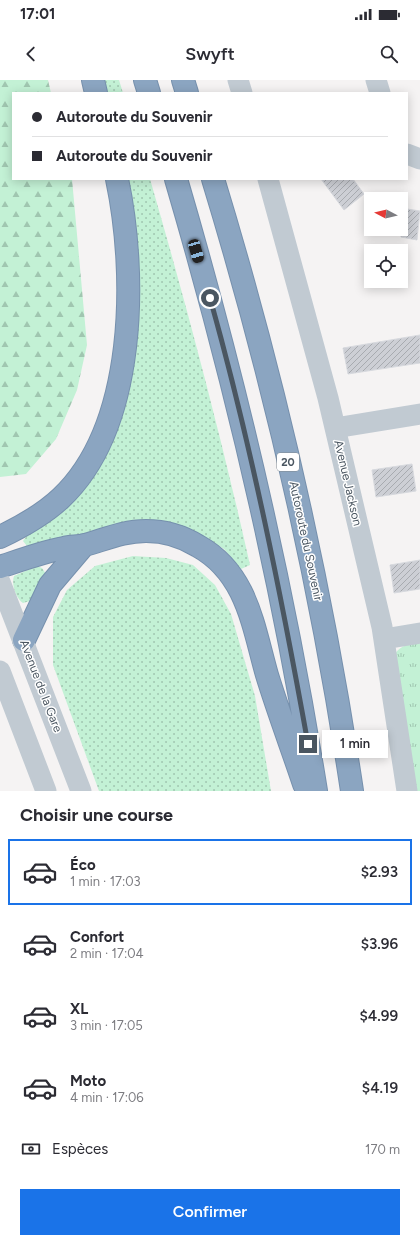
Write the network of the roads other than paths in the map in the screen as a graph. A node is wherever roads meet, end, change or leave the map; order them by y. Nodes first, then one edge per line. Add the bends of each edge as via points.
1 (93, 80) edge
2 (145, 80) edge
3 (183, 80) edge
4 (238, 80) edge
5 (376, 80) edge
6 (96, 92) edge
7 (149, 92) edge
8 (187, 92) edge
9 (242, 92) edge
10 (380, 92) edge
11 (408, 154) edge
12 (420, 158) edge
13 (117, 180) edge
14 (176, 180) edge
15 (213, 180) edge
16 (268, 180) edge
17 (420, 414) edge
18 (335, 428) junction
19 (0, 537) edge
20 (84, 545) junction
21 (0, 567) edge
22 (0, 582) edge
23 (420, 633) edge
24 (384, 639) junction
25 (24, 640) junction
26 (0, 672) edge
27 (347, 752) junction
28 (46, 791) edge
29 (81, 791) edge
30 (306, 791) edge
31 (316, 791) edge
32 (352, 791) edge
33 (361, 791) edge
34 (407, 791) edge

1 - 6 highway
2 - 7 highway
3 - 8 highway
4 - 9 street
5 - 10 street
11 - 12 street
13 - 19 highway via 127,235 128,303 121,370 111,412 93,454 73,485 49,508
14 - 31 highway via 213,309 260,497 289,636
15 - 27 highway, Autoroute du Souvenir / 20 via 261,352 295,492
16 - 18 street, Avenue Jackson
17 - 18 street
18 - 24 street, Avenue Jackson
20 - 21 highway via 64,548
20 - 25 highway via 50,585
20 - 30 highway via 123,533 162,532 194,543 223,565 239,585 247,603 267,675
22 - 25 street, Avenue de la Gare
23 - 24 street
24 - 34 street, Avenue Jackson
25 - 29 street, Avenue de la Gare
26 - 28 street
27 - 32 highway, Autoroute du Souvenir / 20
27 - 33 highway

